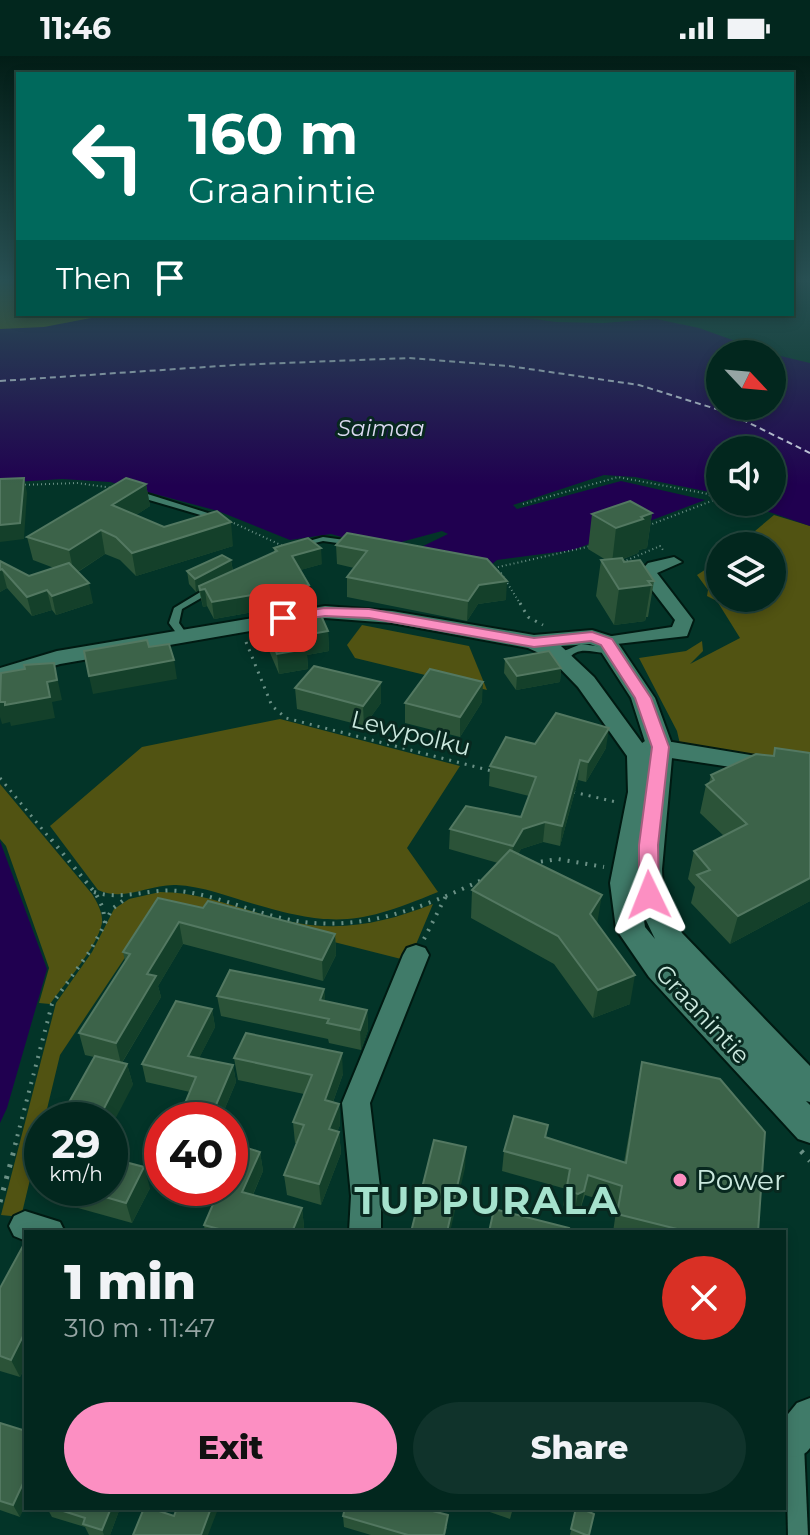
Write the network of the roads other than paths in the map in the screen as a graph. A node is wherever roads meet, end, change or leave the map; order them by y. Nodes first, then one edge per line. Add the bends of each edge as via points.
1 (125, 491) edge
2 (207, 514) edge
3 (364, 545) edge
4 (288, 549) edge
5 (674, 562) dead end
6 (225, 582) edge
7 (541, 634) junction
8 (183, 636) junction
9 (610, 647) junction
10 (564, 659) junction
11 (0, 675) edge
12 (648, 748) junction
13 (810, 772) edge
14 (416, 955) road end
15 (810, 1088) edge
16 (810, 1128) edge
17 (365, 1230) edge
18 (801, 1426) edge
19 (798, 1535) edge

1 - 2 lane
3 - 4 lane via 323,539
5 - 9 street via 648,573 684,620 680,632
6 - 8 lane via 178,608 174,623
7 - 8 street, Graanintie via 346,612
7 - 9 street, Graanintie via 592,637
7 - 10 street, Graanintie
8 - 11 street, Graanintie via 57,658
9 - 10 lane via 581,647
9 - 12 street, Graanintie via 643,698
10 - 12 street, Graanintie
12 - 13 street
12 - 15 street, Graanintie via 649,895 670,940
12 - 16 street, Graanintie via 624,883 631,929 660,969
14 - 17 street via 356,1103
18 - 19 lane

